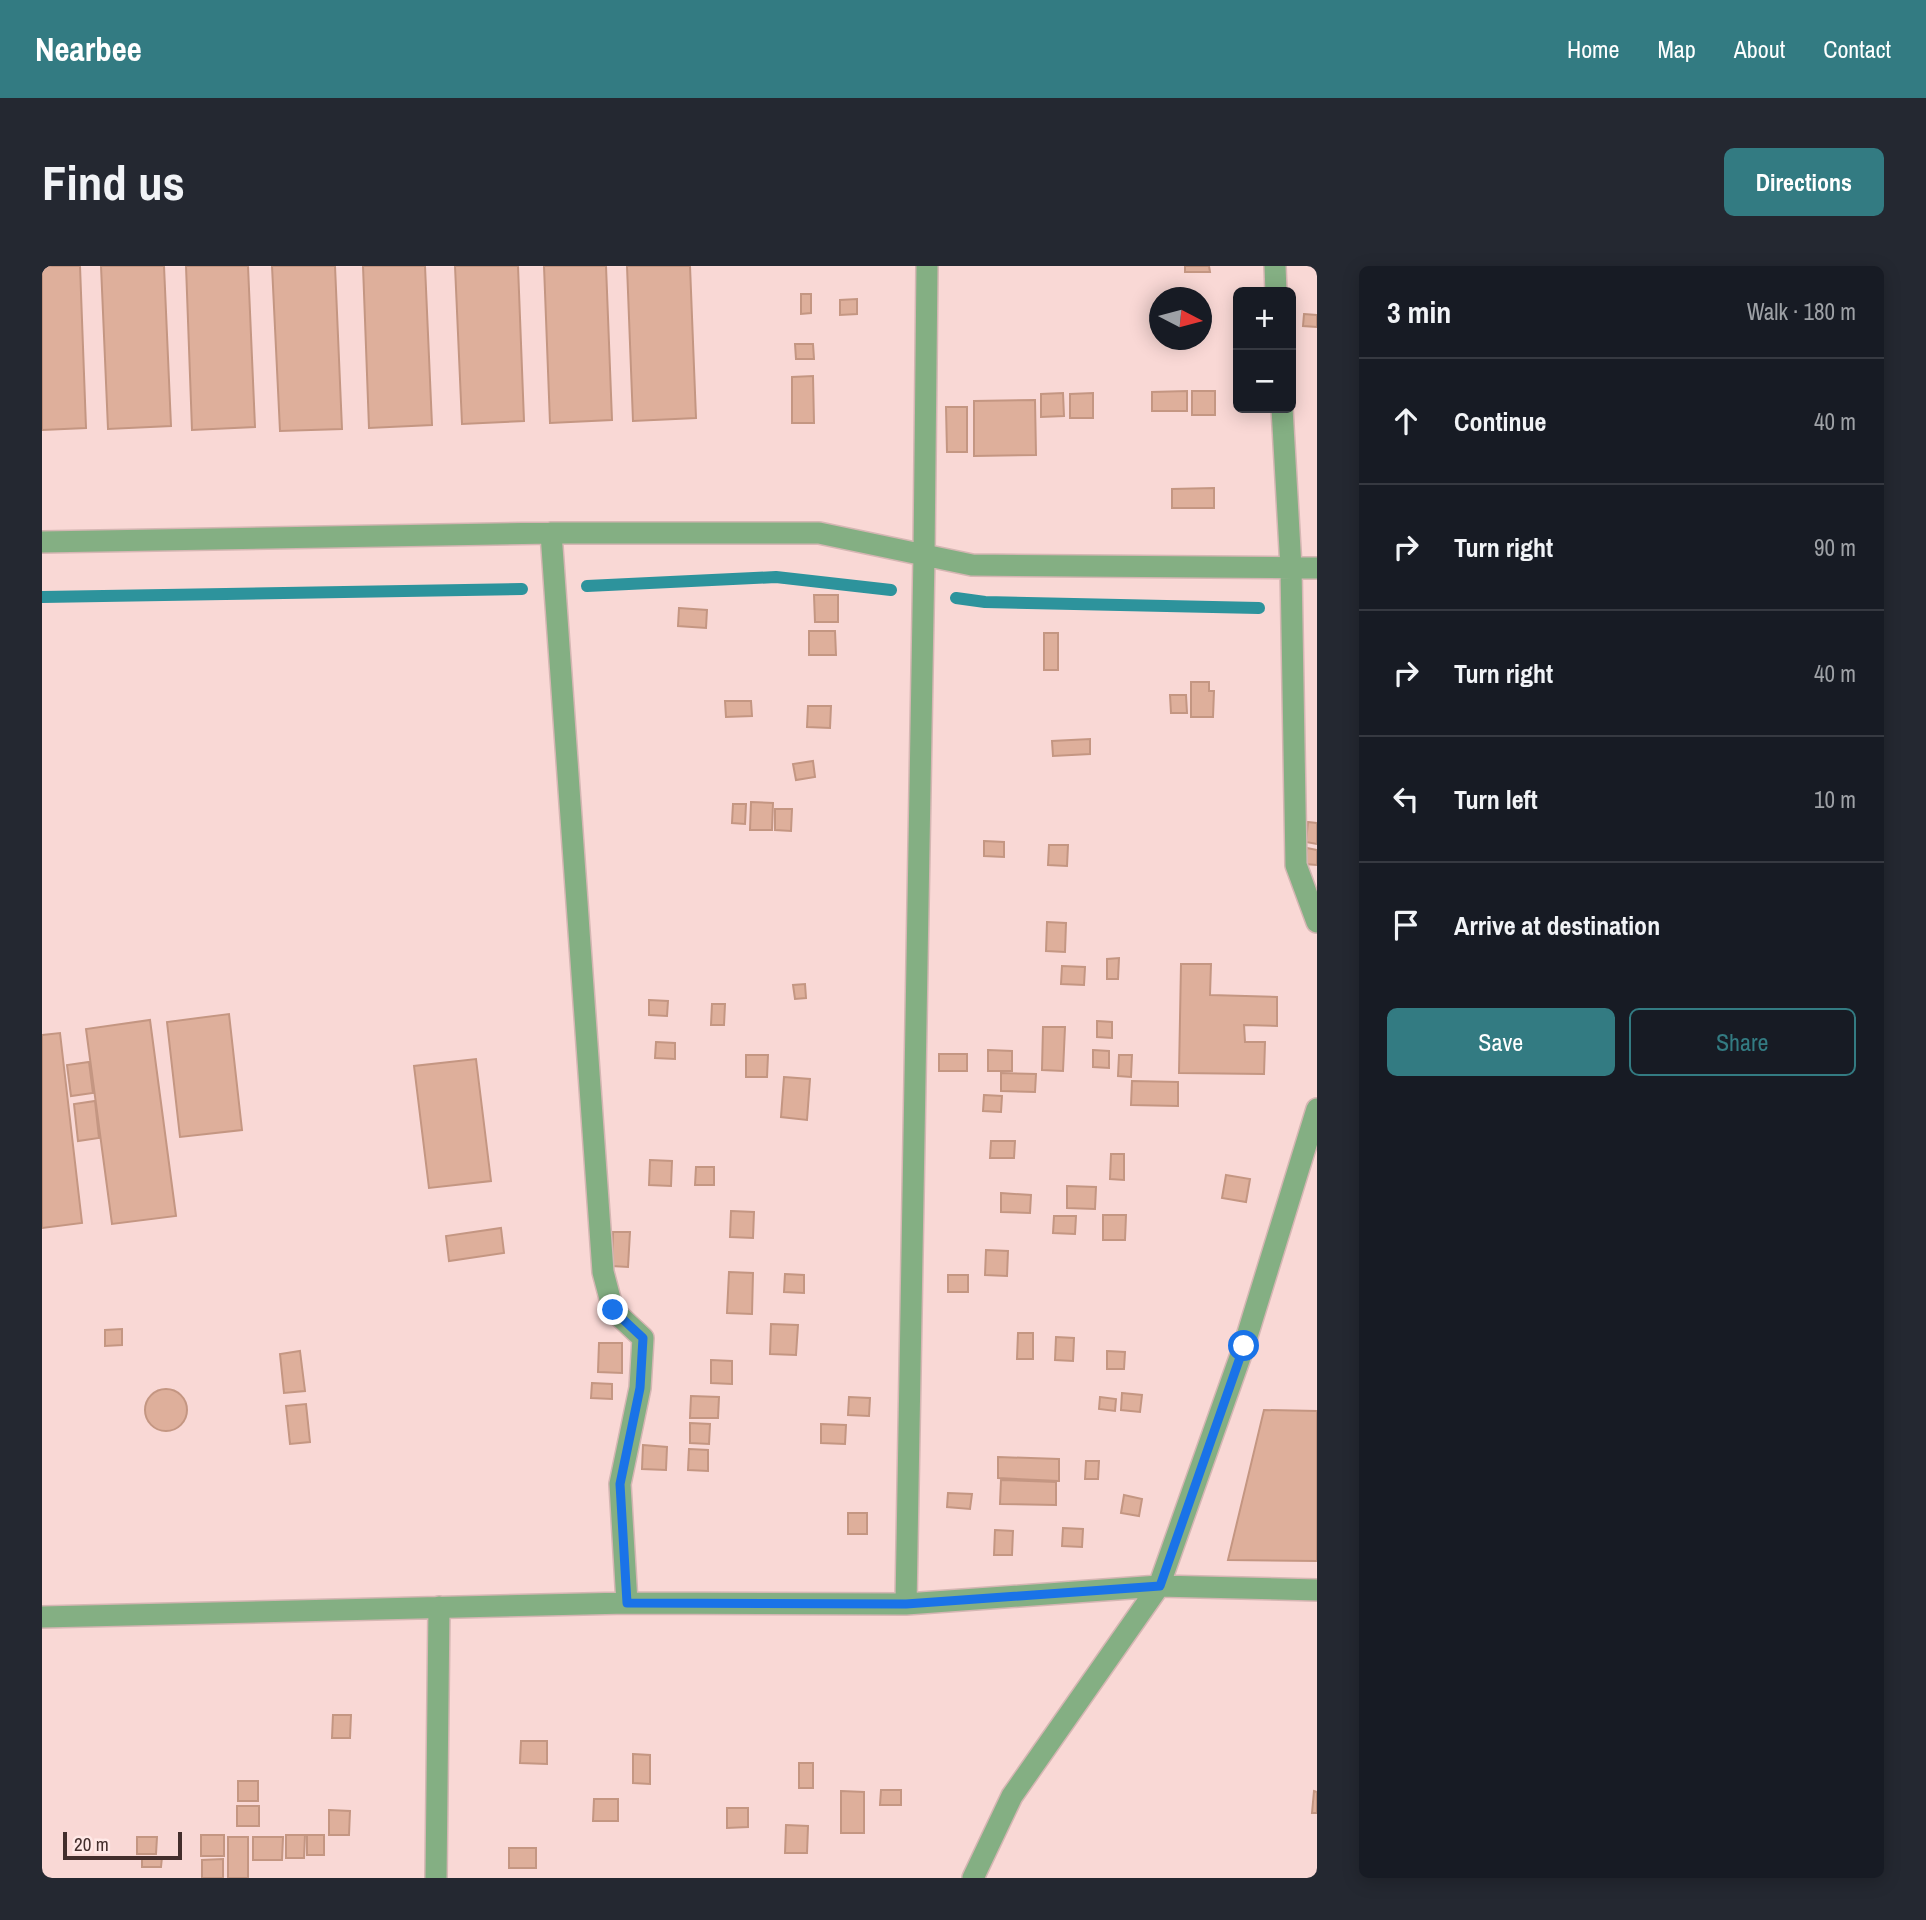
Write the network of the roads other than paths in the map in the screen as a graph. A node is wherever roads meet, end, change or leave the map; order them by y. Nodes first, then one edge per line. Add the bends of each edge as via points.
1 (927, 266) edge
2 (1275, 266) edge
3 (1276, 287) edge
4 (1282, 413) edge
5 (551, 533) junction
6 (42, 542) edge
7 (924, 555) junction
8 (1291, 568) junction
9 (1317, 568) edge
10 (1317, 922) edge
11 (1317, 1109) edge
12 (1160, 1586) junction
13 (1317, 1590) edge
14 (627, 1603) junction
15 (906, 1604) junction
16 (439, 1607) junction
17 (42, 1617) edge
18 (436, 1878) edge
19 (973, 1878) edge

1 - 7 street
2 - 3 street
4 - 8 street
5 - 6 street
5 - 7 street via 819,533
5 - 14 street via 603,1272 613,1310 643,1338 640,1388 620,1484
7 - 8 street via 972,565
7 - 15 street
8 - 9 street
8 - 10 street via 1296,865
11 - 12 street via 1244,1346
12 - 13 street
12 - 15 street
12 - 19 street via 1012,1796
14 - 15 street
14 - 16 street
16 - 17 street
16 - 18 street

